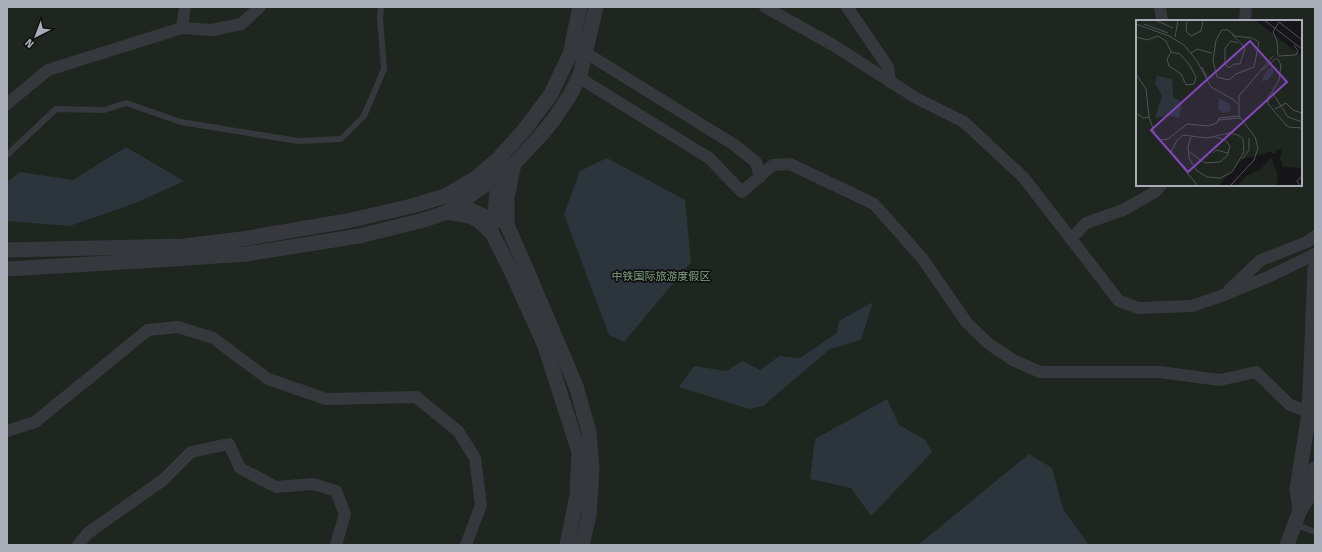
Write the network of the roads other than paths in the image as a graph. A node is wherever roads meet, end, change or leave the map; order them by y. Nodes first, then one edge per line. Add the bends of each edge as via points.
1 (185, 7) edge
2 (260, 7) edge
3 (381, 7) edge
4 (580, 7) edge
5 (596, 7) edge
6 (765, 7) edge
7 (847, 7) edge
8 (1160, 7) edge
9 (1246, 7) edge
10 (1162, 20) edge
11 (1245, 20) edge
12 (182, 28) junction
13 (586, 53) junction
14 (580, 75) junction
15 (890, 82) junction
16 (7, 104) edge
17 (7, 156) edge
18 (498, 159) junction
19 (514, 164) junction
20 (497, 176) junction
21 (760, 177) junction
22 (1160, 186) edge
23 (444, 196) junction
24 (461, 203) junction
25 (447, 212) junction
26 (497, 225) junction
27 (1315, 236) edge
28 (1071, 239) junction
29 (7, 250) edge
30 (1315, 254) edge
31 (1261, 260) junction
32 (7, 269) edge
33 (1315, 269) edge
34 (1270, 276) junction
35 (1224, 295) junction
36 (1309, 412) junction
37 (7, 431) edge
38 (1315, 468) edge
39 (1298, 517) junction
40 (1315, 532) edge
41 (78, 545) edge
42 (336, 545) edge
43 (466, 545) edge
44 (567, 545) edge
45 (582, 545) edge
46 (1287, 545) edge

1 - 12 street
2 - 12 street via 241,24 212,30
3 - 17 lane via 384,69 364,116 341,139 298,140 181,122 126,102 104,110 56,109
4 - 18 street via 570,54 551,94
5 - 13 street
6 - 15 street via 833,45
7 - 15 street via 888,67
8 - 10 street
9 - 11 street
12 - 16 street via 48,70
13 - 14 street
13 - 21 street via 733,144 756,162
14 - 19 street via 554,119
14 - 21 street via 586,82 709,158 742,192
15 - 28 street via 964,122 1024,178
18 - 20 street
18 - 23 street via 476,178
19 - 20 street
19 - 26 street
20 - 24 street
20 - 26 street
21 - 36 street via 773,165 790,164 874,204 922,258 967,323 989,344 1013,360 1040,372 1160,372 1220,380 1256,372 1290,405
22 - 28 street via 1155,192 1123,210 1086,223
23 - 24 street
23 - 29 street via 347,221 234,240 184,246
24 - 25 street
24 - 26 street
25 - 26 street
25 - 32 street via 359,236 246,254
26 - 44 street via 513,275 545,346 579,452 577,495
26 - 45 street via 531,280 576,386 589,432 592,470 590,514
27 - 31 street via 1307,242
28 - 35 street via 1119,301 1138,308 1192,306
30 - 34 street
31 - 34 street
31 - 35 street
33 - 36 street
34 - 35 street
36 - 39 street via 1297,490
37 - 43 street via 35,422 148,330 178,327 213,338 268,379 326,399 416,398 458,431 475,458 481,504
38 - 39 street via 1311,493
39 - 40 lane
39 - 46 street
41 - 42 street via 88,533 163,480 191,452 229,444 240,468 276,487 312,484 336,491 345,514

